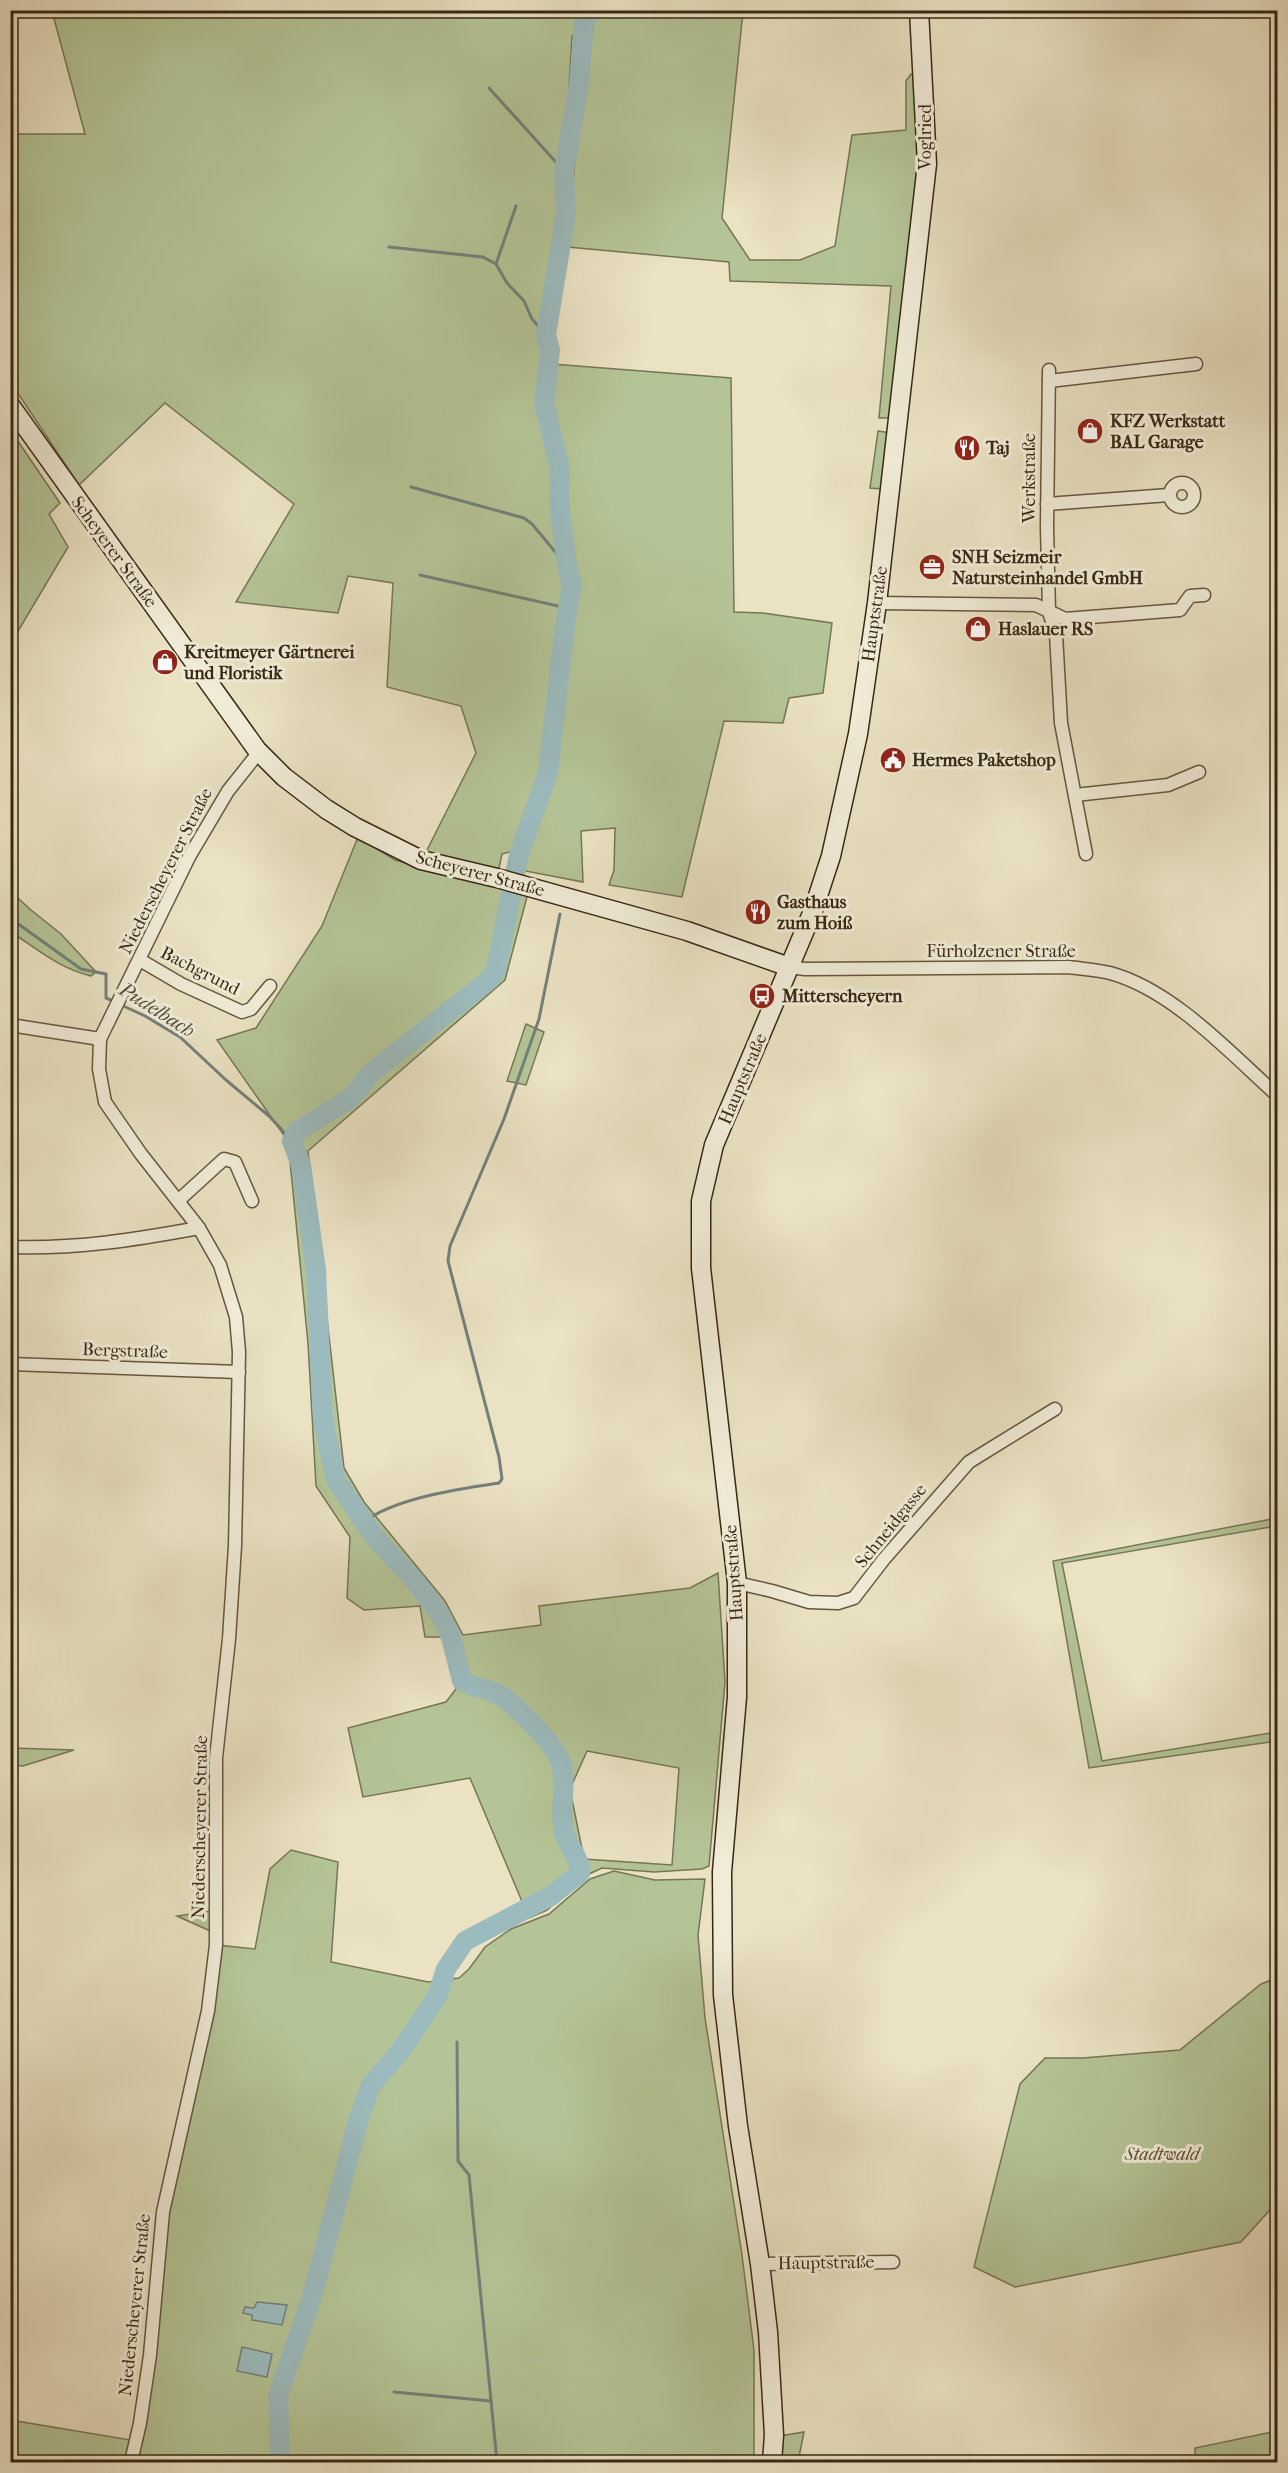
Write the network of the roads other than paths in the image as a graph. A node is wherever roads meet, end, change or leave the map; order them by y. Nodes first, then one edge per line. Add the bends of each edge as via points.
1 (919, 10) edge
2 (916, 262) joint
3 (1196, 364) dead end
4 (10, 405) edge
5 (1169, 495) dead end
6 (1047, 504) junction
7 (1204, 595) dead end
8 (877, 603) junction
9 (1049, 612) junction
10 (259, 752) junction
11 (1199, 772) dead end
12 (1075, 795) junction
13 (1086, 854) dead end
14 (140, 960) junction
15 (789, 967) junction
16 (270, 986) dead end
17 (10, 1025) edge
18 (100, 1039) junction
19 (1278, 1096) edge
20 (178, 1200) junction
21 (252, 1201) dead end
22 (199, 1228) junction
23 (10, 1247) edge
24 (10, 1364) edge
25 (239, 1372) junction
26 (1055, 1409) dead end
27 (737, 1583) junction
28 (892, 2262) dead end
29 (760, 2264) junction
30 (131, 2463) edge
31 (772, 2463) edge

1 - 2 main road, Voglried via 927,164
2 - 8 main road, Hauptstraße
3 - 6 street, Werkstraße via 1049,375
4 - 10 main road, Scheyerer Straße
5 - 6 street
6 - 9 street, Werkstraße
7 - 9 street via 1190,596 1180,610 1065,619
8 - 9 street via 1036,605
8 - 15 main road, Hauptstraße via 858,734 833,846 813,911
9 - 12 street, Werkstraße via 1056,634 1060,723
10 - 14 street, Niederscheyerer Straße via 228,791 200,838
10 - 15 main road, Scheyerer Straße via 326,809 421,861 687,931
11 - 12 street via 1168,785
12 - 13 street, Werkstraße
14 - 16 street, Bachgrund via 242,1012 251,1009
14 - 18 street, Niederscheyerer Straße
15 - 19 street, Fürholzener Straße via 1069,967 1110,973 1173,1004
15 - 27 main road, Hauptstraße via 714,1145 701,1201 701,1268
17 - 18 street
18 - 20 street, Niederscheyerer Straße via 99,1069 105,1102
20 - 21 street via 224,1159 235,1162
20 - 22 street, Niederscheyerer Straße
22 - 23 street via 109,1244 56,1249
22 - 25 street, Niederscheyerer Straße via 220,1265 236,1317
24 - 25 street, Bergstraße
25 - 30 street, Niederscheyerer Straße via 230,1639 216,1758 216,1945 208,2011 163,2212 150,2355
26 - 27 street, Schneidgasse via 969,1462 854,1598 838,1603 809,1602
27 - 29 main road, Hauptstraße via 737,1697 722,1872 723,1995
28 - 29 street, Hauptstraße
29 - 31 main road, Hauptstraße via 768,2332

